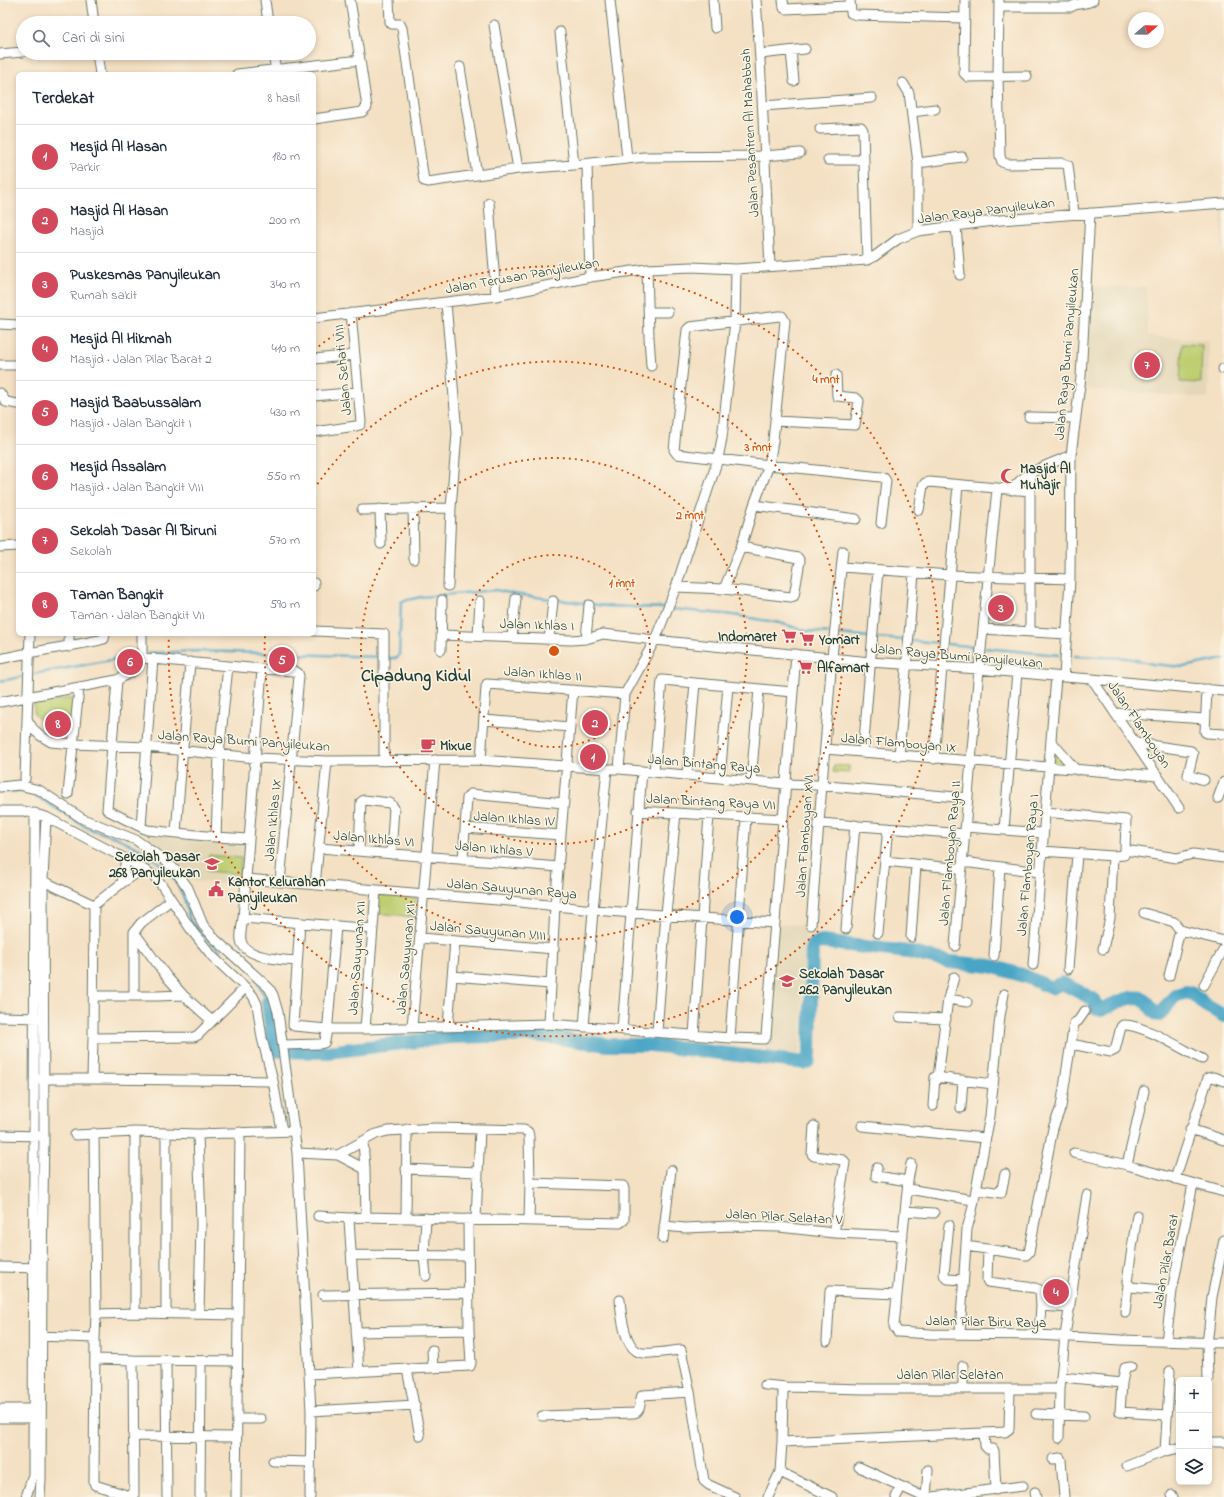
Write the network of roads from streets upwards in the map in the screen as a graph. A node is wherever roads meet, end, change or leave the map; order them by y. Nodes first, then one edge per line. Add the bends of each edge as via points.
1 (91, 0) edge
2 (265, 0) edge
3 (350, 0) edge
4 (389, 0) edge
5 (610, 0) edge
6 (713, 0) edge
7 (756, 0) edge
8 (783, 0) edge
9 (965, 0) edge
10 (1094, 0) edge
11 (850, 2) edge
12 (1074, 2) edge
13 (999, 3) edge
14 (1033, 4) edge
15 (93, 16) edge
16 (267, 16) edge
17 (965, 18) junction
18 (494, 25) dead end
19 (715, 28) dead end
20 (560, 32) dead end
21 (805, 49) dead end
22 (791, 51) junction
23 (16, 53) edge
24 (0, 54) edge
25 (760, 54) junction
26 (98, 60) edge
27 (274, 60) edge
28 (360, 60) junction
29 (275, 65) dead end
30 (460, 66) dead end
31 (100, 72) edge
32 (255, 72) edge
33 (1027, 76) dead end
34 (998, 77) junction
35 (794, 81) dead end
36 (902, 83) dead end
37 (872, 98) dead end
38 (763, 106) junction
39 (934, 109) dead end
40 (912, 112) junction
41 (316, 118) edge
42 (820, 129) dead end
43 (800, 153) dead end
44 (764, 156) junction
45 (962, 157) dead end
46 (627, 158) junction
47 (828, 160) dead end
48 (864, 160) junction
49 (918, 163) junction
50 (587, 164) junction
51 (574, 165) junction
52 (518, 169) junction
53 (477, 175) junction
54 (489, 203) dead end
55 (1224, 203) edge
56 (1090, 212) junction
57 (1074, 214) junction
58 (956, 226) junction
59 (918, 232) junction
60 (867, 260) junction
61 (770, 266) junction
62 (647, 269) junction
63 (736, 269) junction
64 (960, 275) dead end
65 (590, 278) junction
66 (496, 296) junction
67 (446, 303) junction
68 (649, 312) junction
69 (668, 312) dead end
70 (351, 313) junction
71 (316, 318) edge
72 (735, 321) junction
73 (0, 324) edge
74 (16, 325) edge
75 (355, 355) junction
76 (316, 359) edge
77 (0, 364) edge
78 (16, 365) edge
79 (652, 366) dead end
80 (836, 375) dead end
81 (0, 392) edge
82 (358, 392) junction
83 (316, 396) edge
84 (16, 404) edge
85 (1029, 417) dead end
86 (1076, 418) junction
87 (775, 420) junction
88 (316, 432) edge
89 (1071, 455) junction
90 (718, 459) junction
91 (769, 465) junction
92 (1032, 473) junction
93 (958, 485) junction
94 (998, 489) junction
95 (1012, 490) junction
96 (1030, 491) junction
97 (754, 505) junction
98 (413, 508) junction
99 (451, 508) junction
100 (380, 509) junction
101 (362, 510) dead end
102 (919, 510) dead end
103 (856, 519) dead end
104 (881, 523) dead end
105 (381, 544) dead end
106 (16, 546) edge
107 (0, 547) edge
108 (741, 547) junction
109 (843, 551) dead end
110 (414, 560) dead end
111 (842, 567) junction
112 (878, 570) junction
113 (914, 573) junction
114 (950, 575) junction
115 (989, 576) junction
116 (1030, 578) junction
117 (1070, 578) junction
118 (448, 586) dead end
119 (676, 587) junction
120 (724, 589) junction
121 (516, 598) dead end
122 (442, 600) dead end
123 (480, 601) dead end
124 (553, 601) dead end
125 (589, 606) dead end
126 (983, 629) junction
127 (316, 631) edge
128 (1030, 632) junction
129 (1067, 634) junction
130 (442, 635) junction
131 (30, 636) edge
132 (69, 636) edge
133 (105, 636) edge
134 (142, 636) edge
135 (478, 636) junction
136 (512, 638) junction
137 (586, 639) junction
138 (549, 640) junction
139 (655, 640) junction
140 (69, 647) junction
141 (440, 650) dead end
142 (30, 652) junction
143 (142, 654) junction
144 (796, 654) junction
145 (153, 658) junction
146 (832, 658) junction
147 (0, 659) edge
148 (190, 662) junction
149 (870, 662) junction
150 (907, 664) junction
151 (228, 666) junction
152 (942, 667) junction
153 (262, 669) junction
154 (979, 669) junction
155 (1017, 672) junction
156 (1060, 677) junction
157 (1092, 679) junction
158 (117, 680) junction
159 (695, 683) junction
160 (728, 686) junction
161 (79, 688) junction
162 (759, 689) junction
163 (573, 690) junction
164 (1207, 690) junction
165 (1224, 691) edge
166 (793, 692) junction
167 (625, 694) junction
168 (28, 697) junction
169 (0, 702) edge
170 (1116, 713) junction
171 (27, 719) junction
172 (1205, 719) junction
173 (484, 720) junction
174 (570, 727) junction
175 (1224, 734) edge
176 (26, 740) junction
177 (1051, 741) junction
178 (51, 742) junction
179 (1136, 743) junction
180 (73, 744) junction
181 (112, 746) junction
182 (147, 747) junction
183 (825, 750) junction
184 (183, 751) junction
185 (863, 753) junction
186 (219, 755) junction
187 (899, 756) junction
188 (255, 758) junction
189 (934, 759) junction
190 (292, 760) junction
191 (435, 760) junction
192 (481, 760) junction
193 (326, 761) junction
194 (384, 761) junction
195 (971, 762) junction
196 (1009, 765) junction
197 (567, 766) junction
198 (1048, 768) junction
199 (607, 769) junction
200 (619, 769) junction
201 (1076, 770) junction
202 (642, 771) junction
203 (654, 772) junction
204 (687, 775) junction
205 (1158, 776) junction
206 (720, 778) junction
207 (25, 779) dead end
208 (1204, 780) dead end
209 (751, 781) junction
210 (1224, 782) edge
211 (785, 784) junction
212 (822, 786) junction
213 (0, 787) edge
214 (68, 794) dead end
215 (968, 798) junction
216 (1218, 798) dead end
217 (564, 803) junction
218 (1179, 808) dead end
219 (0, 811) edge
220 (638, 811) junction
221 (1045, 812) junction
222 (35, 813) junction
223 (676, 813) junction
224 (709, 815) junction
225 (46, 817) junction
226 (746, 818) junction
227 (783, 820) junction
228 (819, 823) junction
229 (855, 825) junction
230 (141, 827) junction
231 (465, 828) junction
232 (888, 828) junction
233 (1004, 830) junction
234 (966, 831) junction
235 (176, 832) junction
236 (1043, 833) junction
237 (561, 835) junction
238 (216, 838) junction
239 (249, 839) junction
240 (319, 848) junction
241 (1042, 850) junction
242 (1125, 850) junction
243 (359, 851) junction
244 (390, 854) junction
245 (1077, 854) junction
246 (1113, 856) junction
247 (427, 857) junction
248 (1224, 858) edge
249 (126, 859) junction
250 (463, 860) junction
251 (885, 861) junction
252 (916, 865) junction
253 (963, 866) junction
254 (558, 867) junction
255 (1000, 868) junction
256 (144, 869) junction
257 (1040, 872) junction
258 (39, 879) junction
259 (246, 879) junction
260 (280, 882) junction
261 (122, 883) junction
262 (315, 885) junction
263 (376, 890) junction
264 (425, 894) junction
265 (171, 900) junction
266 (94, 905) junction
267 (556, 906) junction
268 (593, 910) junction
269 (631, 912) junction
270 (1144, 913) dead end
271 (666, 914) junction
272 (243, 918) junction
273 (703, 918) junction
274 (738, 920) junction
275 (774, 922) junction
276 (300, 923) junction
277 (811, 925) dead end
278 (336, 926) junction
279 (373, 929) junction
280 (846, 929) dead end
281 (1180, 930) junction
282 (134, 932) junction
283 (878, 933) dead end
284 (911, 937) dead end
285 (420, 938) junction
286 (455, 941) junction
287 (1224, 941) edge
288 (955, 946) dead end
289 (1224, 948) edge
290 (554, 949) junction
291 (1102, 949) dead end
292 (994, 956) dead end
293 (297, 961) junction
294 (1033, 966) dead end
295 (1068, 969) dead end
296 (452, 976) junction
297 (1169, 976) dead end
298 (954, 977) dead end
299 (551, 984) junction
300 (1204, 985) dead end
301 (244, 986) junction
302 (1004, 994) dead end
303 (183, 995) junction
304 (93, 996) junction
305 (134, 996) junction
306 (948, 999) junction
307 (967, 1002) dead end
308 (1085, 1010) dead end
309 (0, 1017) edge
310 (900, 1017) dead end
311 (38, 1018) junction
312 (946, 1019) junction
313 (212, 1021) junction
314 (549, 1024) junction
315 (448, 1026) junction
316 (412, 1027) junction
317 (584, 1027) junction
318 (327, 1029) junction
319 (365, 1029) junction
320 (622, 1030) junction
321 (657, 1032) junction
322 (694, 1035) junction
323 (93, 1038) junction
324 (730, 1038) junction
325 (1072, 1044) junction
326 (283, 1050) junction
327 (1202, 1059) dead end
328 (938, 1077) junction
329 (44, 1078) junction
330 (34, 1079) junction
331 (92, 1079) junction
332 (964, 1080) junction
333 (273, 1081) junction
334 (1224, 1081) edge
335 (993, 1084) junction
336 (1144, 1091) dead end
337 (933, 1106) dead end
338 (961, 1108) dead end
339 (814, 1126) dead end
340 (862, 1126) dead end
341 (407, 1129) junction
342 (480, 1129) junction
343 (1190, 1129) junction
344 (295, 1131) junction
345 (135, 1132) junction
346 (240, 1132) junction
347 (282, 1132) junction
348 (94, 1133) junction
349 (166, 1134) junction
350 (198, 1134) junction
351 (0, 1135) edge
352 (75, 1135) dead end
353 (34, 1136) junction
354 (44, 1136) junction
355 (985, 1138) junction
356 (1224, 1140) edge
357 (363, 1141) junction
358 (298, 1153) junction
359 (1074, 1153) dead end
360 (338, 1156) junction
361 (911, 1164) dead end
362 (1127, 1165) junction
363 (877, 1168) dead end
364 (365, 1169) junction
365 (406, 1169) junction
366 (671, 1170) dead end
367 (478, 1172) junction
368 (1005, 1174) dead end
369 (1175, 1179) junction
370 (530, 1183) junction
371 (1193, 1184) junction
372 (908, 1185) junction
373 (976, 1189) junction
374 (1224, 1192) edge
375 (1087, 1195) dead end
376 (973, 1200) junction
377 (905, 1211) junction
378 (934, 1213) dead end
379 (1137, 1215) dead end
380 (318, 1216) dead end
381 (366, 1217) junction
382 (350, 1218) junction
383 (406, 1218) junction
384 (426, 1218) junction
385 (472, 1219) junction
386 (529, 1220) junction
387 (949, 1225) dead end
388 (664, 1226) junction
389 (834, 1233) junction
390 (903, 1236) junction
391 (662, 1239) dead end
392 (1224, 1240) edge
393 (966, 1246) junction
394 (988, 1249) junction
395 (352, 1255) junction
396 (424, 1256) junction
397 (468, 1256) junction
398 (0, 1267) edge
399 (37, 1268) junction
400 (426, 1276) dead end
401 (963, 1280) junction
402 (1128, 1285) junction
403 (1172, 1291) junction
404 (468, 1293) junction
405 (353, 1294) junction
406 (897, 1294) junction
407 (323, 1295) dead end
408 (620, 1300) dead end
409 (1041, 1306) junction
410 (1070, 1308) junction
411 (135, 1312) junction
412 (1125, 1312) dead end
413 (166, 1313) junction
414 (96, 1314) junction
415 (199, 1314) junction
416 (238, 1315) junction
417 (468, 1330) junction
418 (356, 1332) junction
419 (960, 1333) junction
420 (1039, 1335) junction
421 (38, 1336) junction
422 (1065, 1336) junction
423 (95, 1338) junction
424 (827, 1342) dead end
425 (1166, 1342) junction
426 (1207, 1343) junction
427 (1224, 1343) edge
428 (432, 1350) dead end
429 (95, 1359) junction
430 (132, 1360) junction
431 (166, 1361) junction
432 (201, 1361) junction
433 (237, 1361) junction
434 (962, 1366) dead end
435 (1131, 1367) dead end
436 (433, 1368) junction
437 (407, 1369) junction
438 (1170, 1371) dead end
439 (359, 1372) junction
440 (309, 1374) junction
441 (1062, 1377) junction
442 (1208, 1377) edge
443 (1122, 1383) junction
444 (765, 1385) dead end
445 (786, 1386) junction
446 (963, 1388) junction
447 (1010, 1388) junction
448 (1060, 1389) junction
449 (690, 1392) junction
450 (414, 1405) junction
451 (0, 1409) edge
452 (33, 1409) junction
453 (311, 1411) junction
454 (1036, 1414) dead end
455 (1058, 1415) junction
456 (1167, 1415) junction
457 (542, 1416) dead end
458 (1084, 1416) dead end
459 (0, 1418) edge
460 (33, 1418) junction
461 (237, 1419) junction
462 (261, 1419) dead end
463 (984, 1433) junction
464 (133, 1436) junction
465 (166, 1436) junction
466 (420, 1436) dead end
467 (200, 1437) junction
468 (236, 1437) junction
469 (1058, 1438) dead end
470 (782, 1442) junction
471 (1212, 1442) edge
472 (1224, 1442) edge
473 (1176, 1449) edge
474 (1165, 1451) junction
475 (1052, 1459) dead end
476 (273, 1462) dead end
477 (310, 1462) junction
478 (1127, 1466) dead end
479 (859, 1467) dead end
480 (928, 1470) dead end
481 (780, 1472) junction
482 (1023, 1486) dead end
483 (901, 1487) junction
484 (996, 1490) junction
485 (27, 1495) edge
486 (40, 1496) edge
487 (133, 1497) edge
488 (167, 1497) edge
489 (200, 1497) edge
490 (236, 1497) edge
491 (310, 1497) edge
492 (735, 1497) edge
493 (768, 1497) edge
494 (832, 1497) edge
495 (896, 1497) edge
496 (925, 1497) edge
497 (932, 1497) edge
498 (1064, 1497) edge

1 - 15 street
2 - 16 street
3 - 28 street
4 - 53 street via 390,22 400,24 402,28 424,181
5 - 46 street
6 - 19 street
7 - 25 street, Jalan Pesantren Al Mahabbah
8 - 11 street via 786,9 848,6
9 - 17 street
10 - 12 street
11 - 17 street via 851,13 856,15
12 - 14 street via 1071,6
13 - 14 street
13 - 34 street
17 - 34 street via 965,75
18 - 52 street
20 - 51 street
21 - 22 street
22 - 25 street
22 - 35 street
23 - 24 street
25 - 38 street, Jalan Pesantren Al Mahabbah
26 - 31 street
27 - 29 street
28 - 32 street
28 - 41 street via 365,110
30 - 53 street
33 - 34 street
34 - 57 street via 1002,162 1063,162 1068,166
36 - 40 street via 909,93
37 - 38 street
38 - 44 street, Jalan Pesantren Al Mahabbah
39 - 40 street
40 - 49 street
42 - 48 street via 861,127
43 - 44 street
44 - 46 street
44 - 61 street, Jalan Pesantren Al Mahabbah
45 - 49 street
46 - 50 street
47 - 48 street
48 - 60 street
49 - 59 street
50 - 51 street
50 - 65 street
51 - 52 street
52 - 53 street
54 - 66 street
55 - 56 street, Jalan Raya Panyileukan
56 - 57 street, Jalan Raya Panyileukan
56 - 86 street, Jalan Raya Bumi Panyileukan via 1081,378
57 - 58 street, Jalan Raya Panyileukan
58 - 59 street, Jalan Raya Panyileukan
58 - 64 street
59 - 60 street, Jalan Raya Panyileukan via 898,239
60 - 61 street, Jalan Raya Panyileukan
61 - 63 street, Jalan Raya Panyileukan
62 - 63 street, Jalan Terusan Panyileukan
62 - 65 street, Jalan Terusan Panyileukan
62 - 68 street
63 - 72 street
65 - 66 street, Jalan Terusan Panyileukan
66 - 67 street, Jalan Terusan Panyileukan
67 - 70 street, Jalan Terusan Panyileukan
67 - 99 street via 457,433
68 - 69 street
68 - 79 street
70 - 71 street, Jalan Terusan Panyileukan
70 - 75 street, Jalan Sehati VIII
72 - 87 street via 779,316 784,318
72 - 90 street
72 - 90 street via 690,327 687,330 674,450 677,454
73 - 74 street
75 - 76 street
75 - 82 street, Jalan Sehati VIII
77 - 78 street
80 - 87 street via 837,396 856,398 859,401 855,425
81 - 84 street via 6,402
82 - 83 street
82 - 88 street, Jalan Sehati VIII via 360,425
85 - 86 street
86 - 89 street, Jalan Raya Bumi Panyileukan
87 - 91 street
89 - 92 street
89 - 117 street, Jalan Raya Bumi Panyileukan
90 - 91 street
90 - 119 street
91 - 97 street
91 - 104 street via 884,478 886,481
92 - 95 street via 1017,483
92 - 96 street
93 - 94 street
93 - 102 street via 925,483
93 - 114 street
94 - 95 street
94 - 115 street, Jalan Flamboyan Raya II
95 - 96 street
96 - 116 street
97 - 103 street
97 - 108 street
98 - 99 street
98 - 100 street
98 - 110 street
99 - 118 street
100 - 101 street
100 - 105 street
106 - 107 street
108 - 120 street
108 - 120 street via 798,558 800,561 794,596
109 - 111 street, Jalan Flamboyan XVI
111 - 112 street
111 - 146 street, Jalan Flamboyan XVI
112 - 113 street
112 - 149 street
113 - 114 street
113 - 150 street
114 - 115 street
114 - 152 street
115 - 116 street
115 - 126 street, Jalan Flamboyan Raya II
116 - 117 street
116 - 128 street
117 - 129 street, Jalan Raya Bumi Panyileukan
119 - 120 street
119 - 139 street
121 - 136 street
122 - 130 street
123 - 135 street
124 - 138 street
125 - 137 street
126 - 128 street
126 - 154 street, Jalan Flamboyan Raya II
127 - 194 street via 384,634
128 - 129 street
129 - 156 street, Jalan Raya Bumi Panyileukan
130 - 135 street, Jalan Ikhlas I
130 - 141 street
131 - 142 street
132 - 140 street
133 - 140 street via 104,639
134 - 143 street
135 - 136 street, Jalan Ikhlas I
136 - 138 street, Jalan Ikhlas I
137 - 138 street, Jalan Ikhlas I
137 - 139 street, Jalan Ikhlas I via 603,634
139 - 144 street, Jalan Raya Bumi Panyileukan
139 - 167 street
140 - 142 street
142 - 147 street
142 - 168 street
143 - 145 street
143 - 158 street via 133,671
144 - 146 street, Jalan Raya Bumi Panyileukan
144 - 166 street
145 - 148 street
145 - 182 street
146 - 149 street, Jalan Raya Bumi Panyileukan
146 - 183 street, Jalan Flamboyan XVI
148 - 151 street
148 - 184 street
149 - 150 street, Jalan Raya Bumi Panyileukan
149 - 185 street
150 - 152 street, Jalan Raya Bumi Panyileukan
150 - 187 street
151 - 153 street
151 - 186 street
152 - 154 street, Jalan Raya Bumi Panyileukan
152 - 189 street
153 - 188 street
153 - 190 street, Jalan Ikhlas IX via 298,672
154 - 155 street, Jalan Raya Bumi Panyileukan
154 - 195 street, Jalan Flamboyan Raya II
155 - 156 street, Jalan Raya Bumi Panyileukan
155 - 196 street
156 - 157 street, Jalan Flamboyan
156 - 177 street, Jalan Flamboyan Raya I
157 - 164 street
157 - 170 street, Jalan Flamboyan
158 - 161 street
158 - 181 street
159 - 160 street
159 - 203 street via 662,680
159 - 204 street
160 - 162 street
160 - 206 street
161 - 168 street
161 - 180 street
162 - 166 street
162 - 209 street
163 - 167 street, Jalan Ikhlas II
163 - 173 street, Jalan Ikhlas II via 487,684
163 - 174 street
164 - 165 street
164 - 172 street
166 - 211 street
167 - 200 street
168 - 169 street
168 - 171 street
170 - 172 street
170 - 179 street, Jalan Flamboyan
171 - 176 street
171 - 178 street via 33,729
172 - 175 street via 1205,732
173 - 174 street
173 - 192 street, Jalan Ikhlas II
174 - 197 street
176 - 178 street, Jalan Raya Bumi Panyileukan
176 - 207 street
177 - 198 street, Jalan Flamboyan Raya I
177 - 201 street
178 - 180 street, Jalan Raya Bumi Panyileukan
179 - 205 street, Jalan Flamboyan
179 - 208 street via 1190,750 1193,754 1188,775
180 - 181 street, Jalan Raya Bumi Panyileukan
180 - 214 street
181 - 182 street, Jalan Raya Bumi Panyileukan
181 - 230 street via 107,810
182 - 184 street, Jalan Raya Bumi Panyileukan
182 - 230 street
183 - 185 street, Jalan Flamboyan IX
183 - 212 street, Jalan Flamboyan XVI
184 - 186 street, Jalan Raya Bumi Panyileukan
184 - 235 street
185 - 187 street, Jalan Flamboyan IX
186 - 188 street, Jalan Raya Bumi Panyileukan
186 - 238 street
187 - 189 street, Jalan Flamboyan IX
188 - 190 street, Jalan Raya Bumi Panyileukan
188 - 239 street
189 - 195 street, Jalan Flamboyan IX
190 - 193 street, Jalan Raya Bumi Panyileukan
190 - 260 street, Jalan Ikhlas IX
191 - 192 street, Jalan Raya Bumi Panyileukan
191 - 194 street, Jalan Raya Bumi Panyileukan
191 - 247 street, Jalan Sauyunan XI
192 - 197 street, Jalan Raya Bumi Panyileukan
193 - 194 street, Jalan Raya Bumi Panyileukan
193 - 240 street
195 - 196 street, Jalan Flamboyan IX
195 - 215 street, Jalan Flamboyan Raya II
196 - 198 street, Jalan Flamboyan IX
196 - 233 street
197 - 199 street, Jalan Raya Bumi Panyileukan
197 - 217 street
198 - 201 street, Jalan Flamboyan IX
198 - 221 street, Jalan Flamboyan Raya I
199 - 200 street, Jalan Raya Bumi Panyileukan
199 - 268 street
200 - 202 street, Jalan Bintang Raya
201 - 205 street, Jalan Flamboyan IX
202 - 203 street, Jalan Bintang Raya
202 - 220 street
203 - 204 street, Jalan Bintang Raya
204 - 206 street, Jalan Bintang Raya
205 - 218 street, Jalan Flamboyan
206 - 209 street, Jalan Bintang Raya
209 - 211 street, Jalan Bintang Raya
210 - 216 street
211 - 212 street, Jalan Bintang Raya
211 - 227 street
212 - 215 street, Jalan Bintang Raya
212 - 228 street, Jalan Flamboyan XVI
213 - 326 street via 19,785 39,790 83,819 136,840 167,862 188,888 203,925 269,988 276,1003
215 - 234 street, Jalan Flamboyan Raya II
217 - 231 street via 470,794 467,798
217 - 237 street
219 - 222 street
220 - 223 street, Jalan Bintang Raya VII
220 - 269 street
221 - 236 street, Jalan Flamboyan Raya I
221 - 242 street via 1126,820
222 - 225 street
222 - 258 street
223 - 224 street, Jalan Bintang Raya VII
223 - 271 street
224 - 226 street, Jalan Bintang Raya VII
224 - 273 street
225 - 249 street
225 - 258 street
226 - 227 street, Jalan Bintang Raya VII
226 - 274 street
227 - 275 street
228 - 229 street
228 - 277 street, Jalan Flamboyan XVI
229 - 232 street
229 - 280 street
230 - 235 street via 147,830
231 - 237 street, Jalan Ikhlas IV
231 - 250 street
232 - 234 street
232 - 251 street
233 - 234 street
233 - 236 street
234 - 253 street, Jalan Flamboyan Raya II
235 - 238 street
236 - 241 street, Jalan Flamboyan Raya I
237 - 254 street
238 - 239 street
239 - 259 street
240 - 243 street, Jalan Ikhlas VI
240 - 262 street
241 - 245 street
241 - 257 street, Jalan Flamboyan Raya I
242 - 246 street via 1124,855
242 - 248 street via 1177,858 1196,854
243 - 244 street, Jalan Ikhlas VI
243 - 244 street via 361,802 364,800 393,804
244 - 247 street, Jalan Ikhlas VI
245 - 246 street
245 - 295 street
246 - 291 street via 1110,918
247 - 250 street, Jalan Ikhlas V
247 - 264 street, Jalan Sauyunan XI
249 - 256 street
249 - 261 street
250 - 254 street, Jalan Ikhlas V
251 - 252 street
251 - 283 street
252 - 253 street
252 - 284 street
253 - 255 street
253 - 288 street, Jalan Flamboyan Raya II
254 - 267 street
255 - 257 street
255 - 292 street
256 - 261 street
256 - 265 street via 161,884
257 - 294 street, Jalan Flamboyan Raya I
258 - 266 street
258 - 311 street
259 - 260 street, Jalan Sauyunan Raya
259 - 272 street
260 - 262 street, Jalan Sauyunan Raya
261 - 266 street
262 - 263 street, Jalan Sauyunan Raya
263 - 264 street, Jalan Sauyunan Raya
263 - 279 street, Jalan Sauyunan XII
264 - 267 street, Jalan Sauyunan Raya
264 - 285 street, Jalan Sauyunan XI
265 - 282 street via 141,922
265 - 301 street via 213,957
266 - 304 street
267 - 268 street, Jalan Sauyunan Raya
267 - 290 street
268 - 269 street, Jalan Sauyunan Raya
268 - 317 street
269 - 271 street, Jalan Sauyunan Raya
269 - 320 street
270 - 281 street via 1174,922
271 - 273 street, Jalan Sauyunan Raya
271 - 321 street
272 - 276 street
272 - 293 street via 241,940 249,951 258,956
273 - 274 street, Jalan Sauyunan Raya
273 - 322 street
274 - 275 street, Jalan Sauyunan Raya
274 - 324 street
275 - 324 street via 766,1037 760,1040
276 - 278 street
276 - 293 street
278 - 279 street
278 - 318 street
279 - 319 street, Jalan Sauyunan XII
281 - 287 street
281 - 297 street
282 - 303 street via 167,978
282 - 305 street
285 - 286 street, Jalan Sauyunan VIII
285 - 316 street, Jalan Sauyunan XI
286 - 290 street, Jalan Sauyunan VIII
286 - 296 street
289 - 300 street
290 - 299 street
293 - 318 street via 293,1025
296 - 299 street
296 - 315 street
298 - 306 street
299 - 314 street
301 - 313 street
301 - 333 street via 257,1004 262,1038
302 - 335 street
303 - 305 street
303 - 313 street
304 - 305 street
304 - 323 street
306 - 307 street
306 - 312 street
308 - 325 street via 1074,1024
309 - 311 street
310 - 312 street
311 - 329 street
311 - 330 street
312 - 328 street
313 - 323 street via 205,1030 194,1037
314 - 315 street
314 - 317 street
315 - 316 street
316 - 319 street
317 - 320 street
318 - 319 street
318 - 326 street via 323,1044
320 - 321 street
321 - 322 street
322 - 324 street
323 - 331 street
325 - 327 street via 1113,1052 1121,1027 1128,1024 1154,1033
325 - 394 street via 1029,1252 1026,1255
326 - 344 street
328 - 332 street
328 - 337 street via 934,1079
329 - 330 street
329 - 331 street
329 - 354 street
330 - 353 street
331 - 333 street
332 - 335 street
332 - 338 street
333 - 347 street
334 - 343 street via 1208,1078
335 - 355 street
336 - 362 street
339 - 389 street via 812,1154 845,1162
340 - 355 street
341 - 342 street
341 - 357 street via 376,1134
341 - 365 street
342 - 367 street
342 - 370 street via 528,1132
343 - 356 street
343 - 369 street
344 - 347 street
344 - 358 street
345 - 348 street
345 - 349 street
345 - 411 street
346 - 347 street
346 - 350 street
346 - 416 street
348 - 352 street
348 - 414 street
349 - 350 street
349 - 413 street
350 - 415 street
351 - 353 street
353 - 354 street
353 - 399 street
354 - 399 street
355 - 373 street
357 - 360 street
357 - 364 street
358 - 360 street
358 - 440 street
359 - 362 street
360 - 364 street
361 - 372 street, Jalan Pilar Biru Raya
362 - 369 street
363 - 372 street via 876,1176
364 - 381 street
365 - 367 street
365 - 383 street
366 - 388 street
367 - 385 street
368 - 373 street via 1001,1193
369 - 371 street
370 - 386 street
370 - 386 street via 623,1186 624,1220 620,1223
371 - 374 street
371 - 403 street, Jalan Pilar Barat
372 - 376 street
372 - 377 street, Jalan Pilar Biru Raya
373 - 376 street
375 - 410 street
376 - 393 street
377 - 378 street
377 - 390 street, Jalan Pilar Biru Raya
379 - 402 street
380 - 382 street
381 - 382 street
381 - 383 street
382 - 395 street
383 - 384 street
384 - 385 street
384 - 396 street
385 - 386 street
385 - 397 street
387 - 401 street via 944,1274 948,1279
388 - 389 street, Jalan Pilar Selatan V via 779,1227
388 - 391 street
389 - 390 street, Jalan Pilar Selatan V
390 - 406 street, Jalan Pilar Biru Raya
392 - 426 street via 1212,1297
393 - 394 street
393 - 401 street
394 - 409 street via 988,1282 1038,1289
395 - 396 street
395 - 405 street
396 - 397 street
396 - 400 street
397 - 404 street
398 - 399 street
399 - 421 street
401 - 419 street
402 - 403 street
402 - 412 street
403 - 425 street, Jalan Pilar Barat
404 - 405 street
404 - 417 street
405 - 407 street
405 - 418 street
406 - 419 street, Jalan Pilar Biru Raya via 894,1326 898,1332
406 - 424 street via 830,1291
408 - 449 street via 624,1329 631,1347 636,1351 643,1353 680,1346
409 - 410 street
409 - 420 street
410 - 422 street
411 - 413 street
411 - 414 street
413 - 415 street
414 - 423 street
415 - 416 street
416 - 433 street
417 - 418 street
417 - 436 street via 470,1366
418 - 439 street
419 - 420 street, Jalan Pilar Biru Raya
420 - 422 street, Jalan Pilar Biru Raya
421 - 423 street
421 - 452 street
421 - 486 street via 42,1479
422 - 425 street, Jalan Pilar Biru Raya
422 - 441 street
423 - 429 street
425 - 426 street, Jalan Pilar Biru Raya
426 - 427 street, Jalan Pilar Biru Raya
426 - 442 street
428 - 436 street
429 - 430 street
429 - 487 street via 94,1482 95,1485
430 - 431 street
430 - 464 street
431 - 432 street
431 - 465 street
432 - 433 street
432 - 467 street
433 - 461 street
434 - 446 street
435 - 443 street via 1125,1368
436 - 437 street
437 - 439 street
437 - 450 street
438 - 456 street
439 - 440 street
440 - 453 street
441 - 443 street
441 - 448 street
443 - 456 street via 1120,1412
444 - 445 street, Jalan Pilar Selatan
445 - 446 street, Jalan Pilar Selatan
445 - 470 street via 783,1392
446 - 447 street, Jalan Pilar Selatan
447 - 448 street, Jalan Pilar Selatan
447 - 463 street via 1008,1428 1005,1432
448 - 455 street
449 - 457 street via 642,1395 640,1410 634,1413
449 - 492 street via 704,1481
450 - 453 street
450 - 466 street
451 - 452 street
452 - 460 street
453 - 477 street
454 - 455 street
455 - 458 street
455 - 469 street
456 - 474 street
459 - 460 street
460 - 485 street via 33,1475
461 - 462 street
461 - 468 street
463 - 470 street
463 - 484 street via 985,1446 994,1451
464 - 465 street
464 - 487 street
465 - 467 street
465 - 488 street
467 - 468 street
467 - 489 street
468 - 490 street
470 - 481 street
471 - 472 street
473 - 474 street
474 - 478 street
475 - 498 street via 1061,1460
476 - 477 street
477 - 491 street
479 - 483 street
480 - 496 street
481 - 493 street
481 - 494 street
482 - 484 street
483 - 495 street
483 - 496 street
484 - 497 street
485 - 486 street

